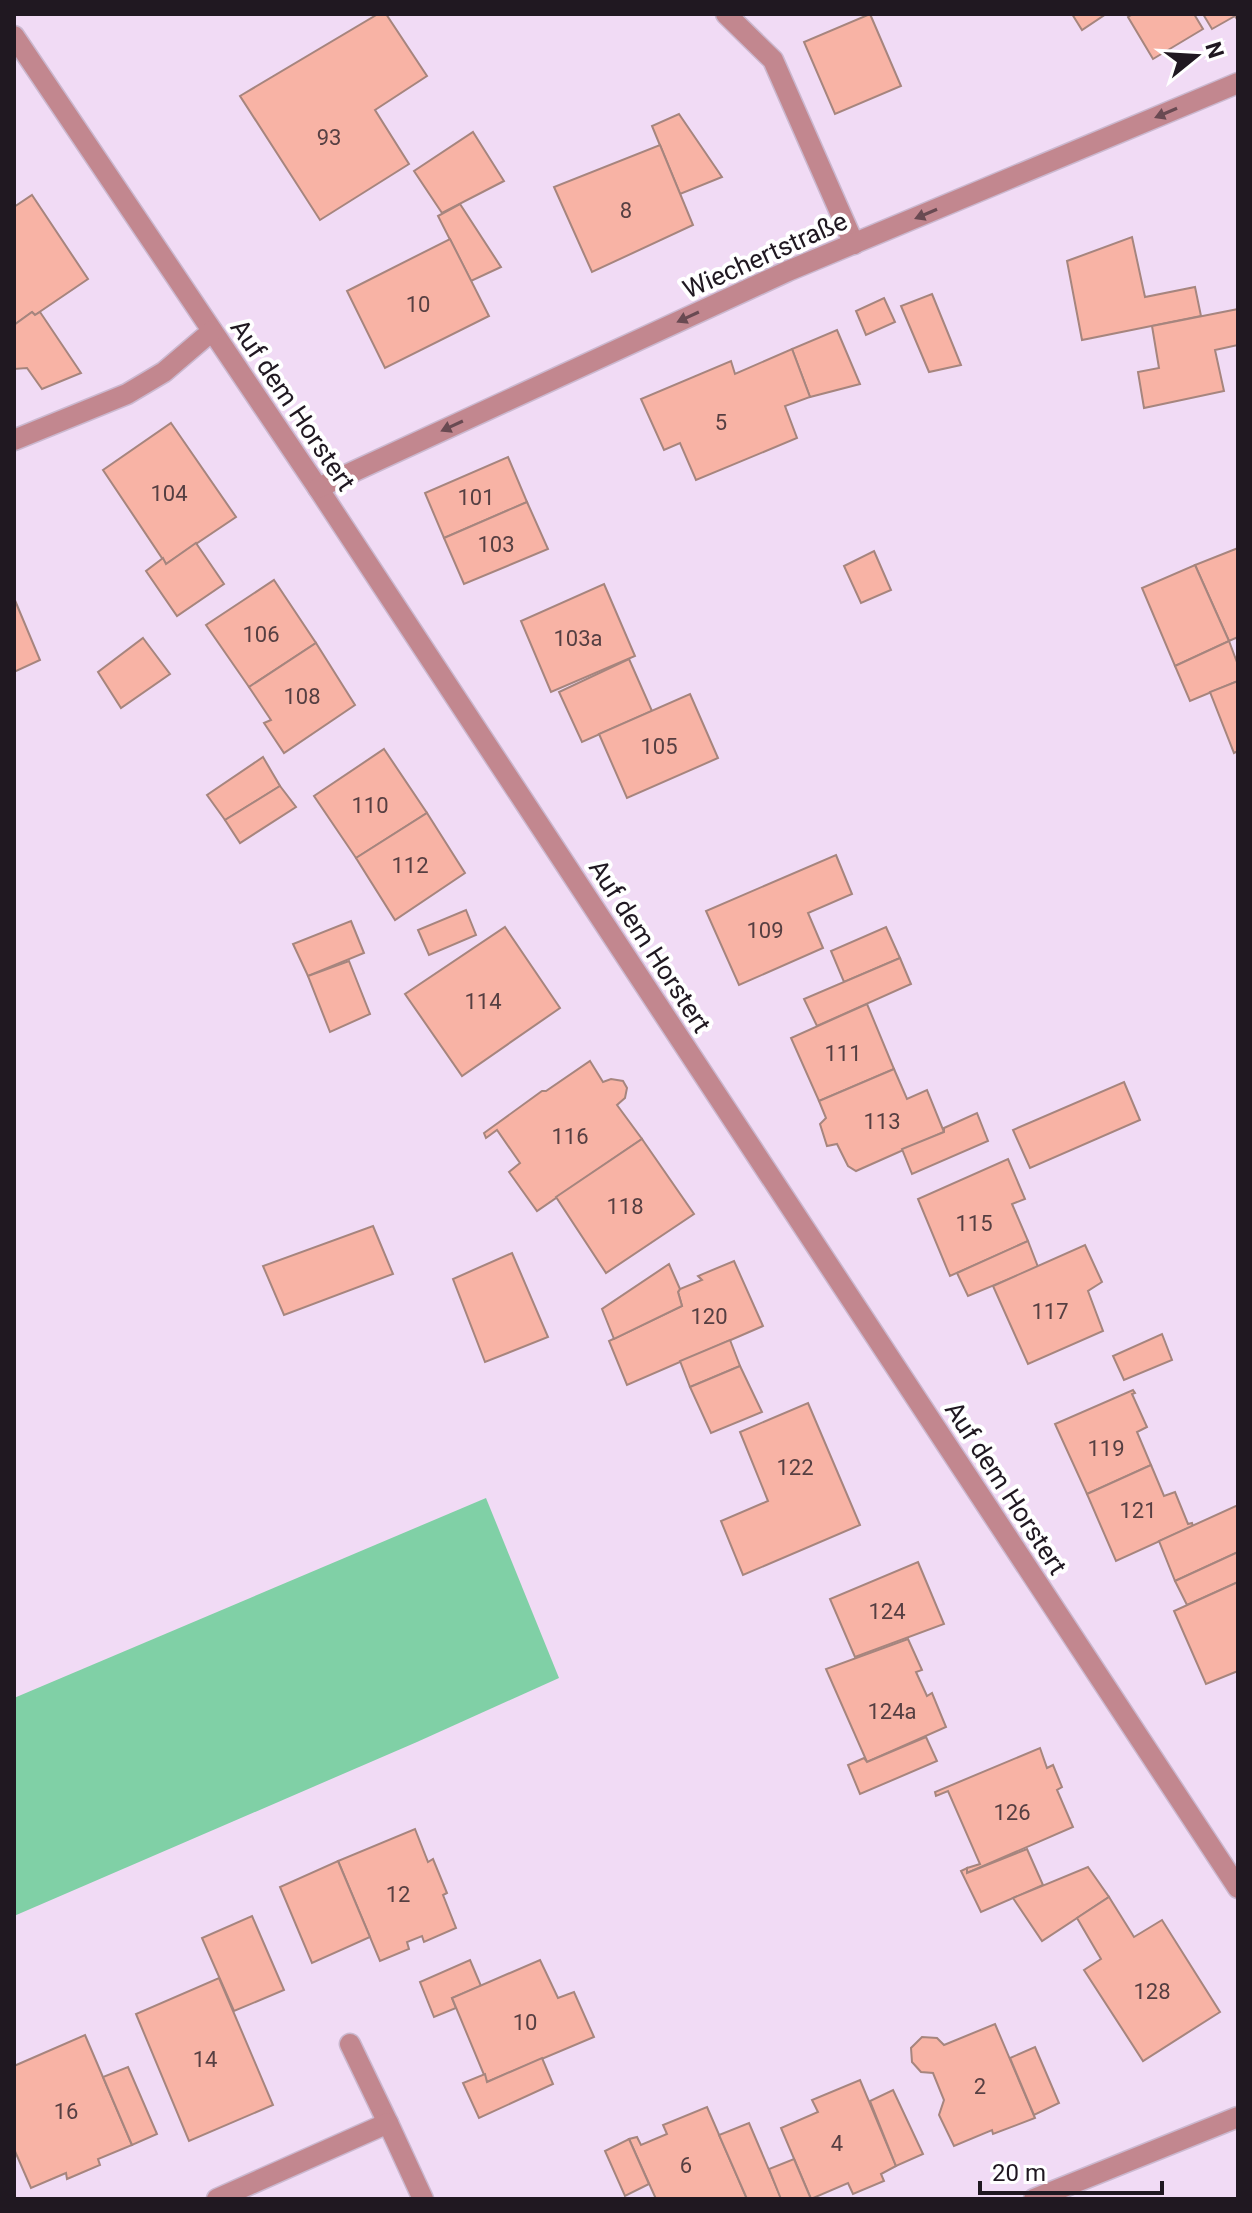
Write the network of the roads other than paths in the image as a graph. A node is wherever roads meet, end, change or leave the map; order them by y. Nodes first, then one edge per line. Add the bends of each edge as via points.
1 (726, 14) edge
2 (14, 36) edge
3 (1238, 83) edge
4 (854, 244) junction
5 (212, 331) junction
6 (14, 440) edge
7 (318, 488) junction
8 (1238, 1888) edge
9 (350, 2044) dead end
10 (1238, 2117) edge
11 (388, 2123) junction
12 (217, 2199) edge
13 (423, 2199) edge
14 (1034, 2199) edge

1 - 4 street via 773,60
2 - 5 street, Auf dem Horstert
3 -> 4 street, Wiechertstraße
4 -> 7 street, Wiechertstraße
5 - 6 street via 164,372 127,394
5 - 7 street, Auf dem Horstert
7 - 8 street, Auf dem Horstert
9 - 11 street
10 - 14 street
11 - 12 street
11 - 13 street

